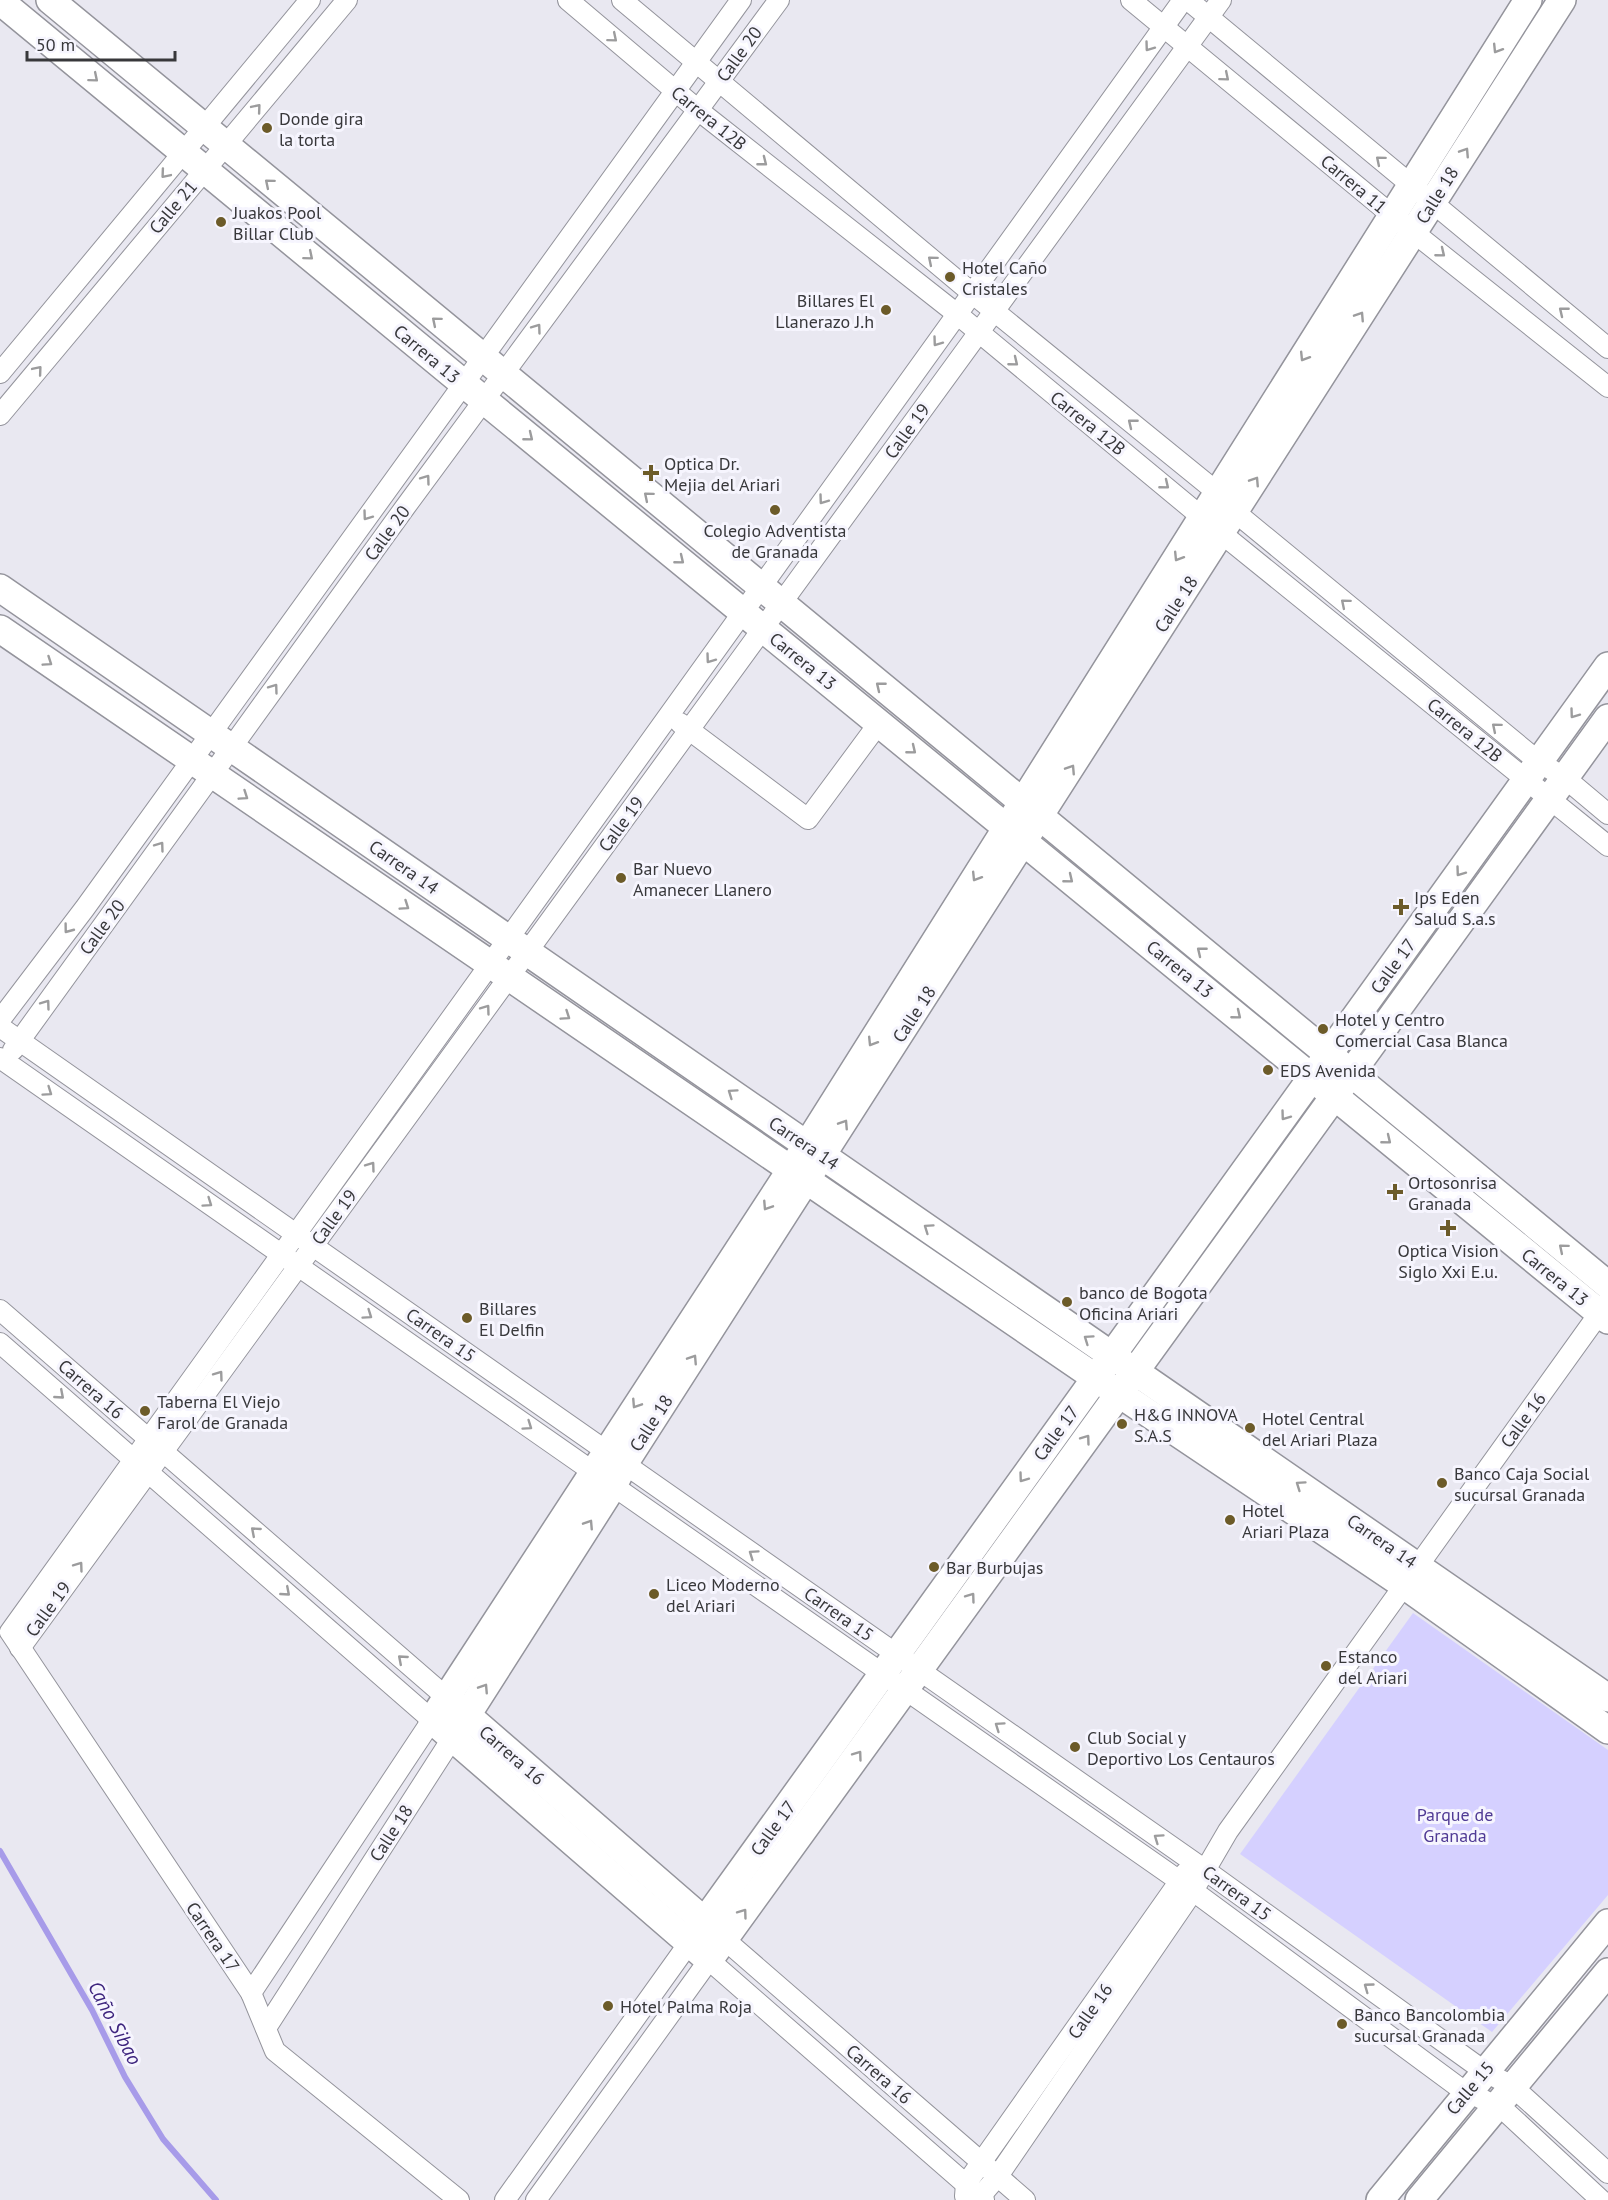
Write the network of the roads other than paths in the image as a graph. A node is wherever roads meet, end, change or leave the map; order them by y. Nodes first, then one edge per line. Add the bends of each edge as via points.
1 (50, 0) edge
2 (310, 0) edge
3 (347, 0) edge
4 (568, 0) edge
5 (622, 0) edge
6 (741, 0) edge
7 (779, 0) edge
8 (1131, 0) edge
9 (1185, 0) edge
10 (1221, 0) edge
11 (1528, 0) edge
12 (1562, 0) edge
13 (0, 1) edge
14 (1209, 17) junction
15 (1163, 27) junction
16 (1187, 46) junction
17 (695, 63) junction
18 (720, 80) junction
19 (675, 91) junction
20 (698, 110) junction
21 (203, 129) junction
22 (224, 146) junction
23 (183, 152) junction
24 (205, 170) junction
25 (1411, 186) junction
26 (1432, 204) junction
27 (1393, 216) junction
28 (1024, 221) junction
29 (1414, 231) junction
30 (1050, 235) junction
31 (972, 293) junction
32 (994, 311) junction
33 (957, 314) junction
34 (978, 333) junction
35 (1608, 348) edge
36 (481, 358) junction
37 (0, 373) edge
38 (502, 375) junction
39 (463, 383) junction
40 (1608, 387) edge
41 (484, 400) junction
42 (0, 415) edge
43 (876, 428) junction
44 (900, 440) junction
45 (1219, 514) junction
46 (0, 588) edge
47 (770, 596) junction
48 (753, 620) junction
49 (0, 629) edge
50 (1608, 666) edge
51 (669, 716) junction
52 (1608, 718) edge
53 (879, 723) junction
54 (689, 730) junction
55 (209, 732) junction
56 (232, 748) junction
57 (190, 759) junction
58 (1533, 771) junction
59 (212, 774) junction
60 (1557, 788) junction
61 (609, 799) junction
62 (1031, 811) junction
63 (628, 813) junction
64 (1608, 814) edge
65 (1016, 835) junction
66 (1608, 846) edge
67 (85, 908) junction
68 (105, 923) junction
69 (518, 945) junction
70 (499, 970) junction
71 (0, 1020) edge
72 (0, 1027) edge
73 (646, 1034) junction
74 (19, 1041) junction
75 (1329, 1055) junction
76 (629, 1059) junction
77 (2, 1063) edge
78 (1351, 1073) junction
79 (1311, 1078) junction
80 (1334, 1096) junction
81 (762, 1114) junction
82 (375, 1124) junction
83 (393, 1137) junction
84 (746, 1139) junction
85 (174, 1149) junction
86 (815, 1150) junction
87 (161, 1170) junction
88 (799, 1175) junction
89 (296, 1234) junction
90 (313, 1246) junction
91 (282, 1255) junction
92 (299, 1266) junction
93 (1608, 1285) edge
94 (1605, 1311) edge
95 (4, 1321) edge
96 (0, 1343) edge
97 (1113, 1355) junction
98 (54, 1356) junction
99 (1135, 1371) junction
100 (36, 1374) junction
101 (1096, 1378) junction
102 (1119, 1394) junction
103 (156, 1445) junction
104 (141, 1466) junction
105 (609, 1468) junction
106 (1411, 1576) junction
107 (15, 1640) joint
108 (890, 1664) junction
109 (912, 1680) junction
110 (1608, 1698) edge
111 (439, 1709) junction
112 (460, 1726) junction
113 (1608, 1730) edge
114 (806, 1781) junction
115 (824, 1802) junction
116 (1198, 1866) junction
117 (1187, 1887) junction
118 (1608, 1923) edge
119 (706, 1935) junction
120 (709, 1960) junction
121 (1608, 1971) edge
122 (251, 1993) junction
123 (266, 2028) junction
124 (1476, 2081) junction
125 (1504, 2095) junction
126 (990, 2170) junction
127 (1608, 2174) edge
128 (975, 2196) edge
129 (459, 2200) edge
130 (504, 2200) edge
131 (536, 2200) edge
132 (1025, 2200) edge
133 (1380, 2200) edge
134 (1419, 2200) edge
135 (1601, 2200) edge

1 - 21 street, Carrera 13
2 - 21 street, Calle 21
22 -> 3 street, Calle 21
4 -> 19 street, Carrera 12B
5 - 17 street, Carrera 12B
6 - 17 street, Calle 20
7 - 18 street, Calle 20
8 - 15 street, Carrera 11
9 - 14 street, Carrera 11
9 - 15 street, Calle 19
10 - 14 street, Calle 19
11 -> 25 street, Calle 18
26 -> 12 street, Calle 18
13 -> 23 street, Carrera 13
14 - 16 street, Calle 19
25 -> 14 street, Carrera 11
15 - 16 street, Carrera 11
15 -> 28 street, Calle 19
16 -> 27 street, Carrera 11
16 - 30 street, Calle 19
17 - 18 street, Carrera 12B
17 - 19 street, Calle 20
18 - 20 street, Calle 20
31 -> 18 street, Carrera 12B
19 - 20 street, Carrera 12B
19 - 36 street, Calle 20
20 -> 33 street, Carrera 12B
38 -> 20 street, Calle 20
21 - 22 street, Carrera 13
21 - 23 street, Calle 21
22 - 24 street, Calle 21
36 -> 22 street, Carrera 13
23 - 24 street, Carrera 13
23 -> 37 street, Calle 21
24 -> 39 street, Carrera 13
42 -> 24 street, Calle 21
25 - 26 street, Carrera 11
25 - 27 street, Calle 18
26 - 29 street, Calle 18
35 -> 26 street, Carrera 11
27 - 29 street, Carrera 11
27 -> 45 street, Calle 18
28 - 30 street
28 - 31 street, Calle 19
29 -> 40 street, Carrera 11
45 -> 29 street, Calle 18
30 - 32 street, Calle 19
31 - 32 street, Carrera 12B
31 - 33 street, Calle 19
32 - 34 street, Calle 19
45 -> 32 street, Carrera 12B
33 - 34 street, Carrera 12B
33 -> 43 street, Calle 19
34 - 44 street, Calle 19
34 -> 45 street, Carrera 12B
36 - 38 street, Carrera 13
36 - 39 street, Calle 20
38 - 41 street, Calle 20
47 -> 38 street, Carrera 13
39 - 41 street, Carrera 13
39 -> 55 street, Calle 20
41 -> 48 street, Carrera 13
56 -> 41 street, Calle 20
43 - 44 street
43 -> 47 street, Calle 19
44 - 47 street, Calle 19
45 - 58 street, Carrera 12B
45 - 62 street, Calle 18
46 - 55 street, Carrera 14
47 - 48 street, Calle 19
62 -> 47 street, Carrera 13
48 -> 51 street, Calle 19
48 - 53 street, Carrera 13
48 - 54 street, Calle 19
49 -> 57 street, Carrera 14
50 -> 58 street, Calle 17
51 - 54 street
51 - 61 street, Calle 19
52 - 60 street, Calle 17
53 - 54 street via 808,819
53 -> 65 street, Carrera 13
54 - 63 street, Calle 19
55 - 56 street, Carrera 14
55 - 57 street, Calle 20
56 - 59 street, Calle 20
56 - 69 street, Carrera 14
57 - 59 street, Carrera 14
57 - 67 street, Calle 20
58 - 60 street, Carrera 12B
58 -> 75 street, Calle 17
68 -> 59 street, Calle 20
59 -> 70 street, Carrera 14
60 - 64 street, Carrera 12B
60 - 66 street, Carrera 12B
60 - 78 street, Calle 17
61 - 63 street
61 - 69 street, Calle 19
62 - 65 street, Calle 18
75 -> 62 street, Carrera 13
63 - 69 street, Calle 19
65 -> 79 street, Carrera 13
65 - 86 street, Calle 18
67 - 68 street
67 -> 71 street, Calle 20
74 -> 68 street, Calle 20
69 - 70 street, Calle 19
69 - 73 street, Carrera 14
70 -> 76 street, Carrera 14
70 - 82 street, Calle 19
83 -> 70 street, Calle 19
72 - 74 street, Carrera 15
73 - 76 street
81 -> 73 street, Carrera 14
74 - 77 street, Calle 20
74 - 85 street, Carrera 15
75 - 78 street, Carrera 13
75 - 79 street, Calle 17
76 - 84 street, Carrera 14
77 -> 87 street, Carrera 15
78 - 80 street, Calle 17
93 -> 78 street, Carrera 13
79 - 80 street, Carrera 13
79 -> 97 street, Calle 17
80 -> 94 street, Carrera 13
80 - 99 street, Calle 17
81 - 84 street
81 - 86 street, Carrera 14
82 - 83 street
82 - 89 street, Calle 19
90 -> 83 street, Calle 19
84 - 88 street, Carrera 14
85 - 87 street
85 - 89 street, Carrera 15
86 - 88 street, Calle 18
97 -> 86 street, Carrera 14
87 -> 91 street, Carrera 15
88 - 101 street, Carrera 14
88 - 105 street, Calle 18
89 - 90 street, Carrera 15
89 - 91 street, Calle 19
90 - 92 street, Calle 19
90 - 105 street, Carrera 15
91 - 92 street, Carrera 15
91 - 103 street, Calle 19
103 -> 92 street, Calle 19
92 -> 105 street, Carrera 15
94 - 106 street, Calle 16
95 - 98 street, Carrera 16
96 - 100 street, Carrera 16
97 - 99 street, Carrera 14
97 - 101 street, Calle 17
98 - 100 street
98 - 103 street, Carrera 16
99 - 102 street, Calle 17
106 -> 99 street, Carrera 14
100 -> 104 street, Carrera 16
101 - 102 street, Carrera 14
101 -> 108 street, Calle 17
102 - 106 street, Carrera 14
109 -> 102 street, Calle 17
103 - 104 street, Calle 19
111 -> 103 street, Carrera 16
104 - 107 street, Calle 19
104 -> 111 street, Carrera 16
105 - 108 street, Carrera 15
105 - 111 street, Calle 18
112 -> 105 street, Calle 18
106 - 110 street, Carrera 14
106 - 113 street, Carrera 14
106 - 116 street, Calle 16 via 1228,1831
107 - 122 street, Carrera 17
108 - 109 street, Carrera 15
108 - 114 street, Calle 17
115 -> 109 street, Calle 17
116 -> 109 street, Carrera 15
109 - 117 street, Carrera 15
111 - 112 street, Carrera 16
111 - 122 street, Calle 18
112 - 119 street, Carrera 16
112 - 123 street, Calle 18
114 - 115 street
114 - 119 street, Calle 17
119 -> 115 street, Calle 17
116 - 117 street, Calle 16
124 -> 116 street, Carrera 15
117 - 124 street, Carrera 15
117 - 126 street, Calle 16
118 - 124 street, Calle 15
119 - 120 street, Calle 17
119 - 126 street, Carrera 16
119 - 130 street, Calle 17
120 - 128 street, Carrera 16
120 - 131 street, Calle 17
121 - 125 street, Calle 15
122 - 123 street, Carrera 17
123 - 129 street, Carrera 17 via 275,2050
124 - 125 street, Carrera 15
124 - 133 street, Calle 15
125 - 127 street, Carrera 15
125 - 134 street, Calle 15
125 - 135 street, Carrera 15
126 - 128 street, Calle 16
126 - 132 street, Carrera 16

